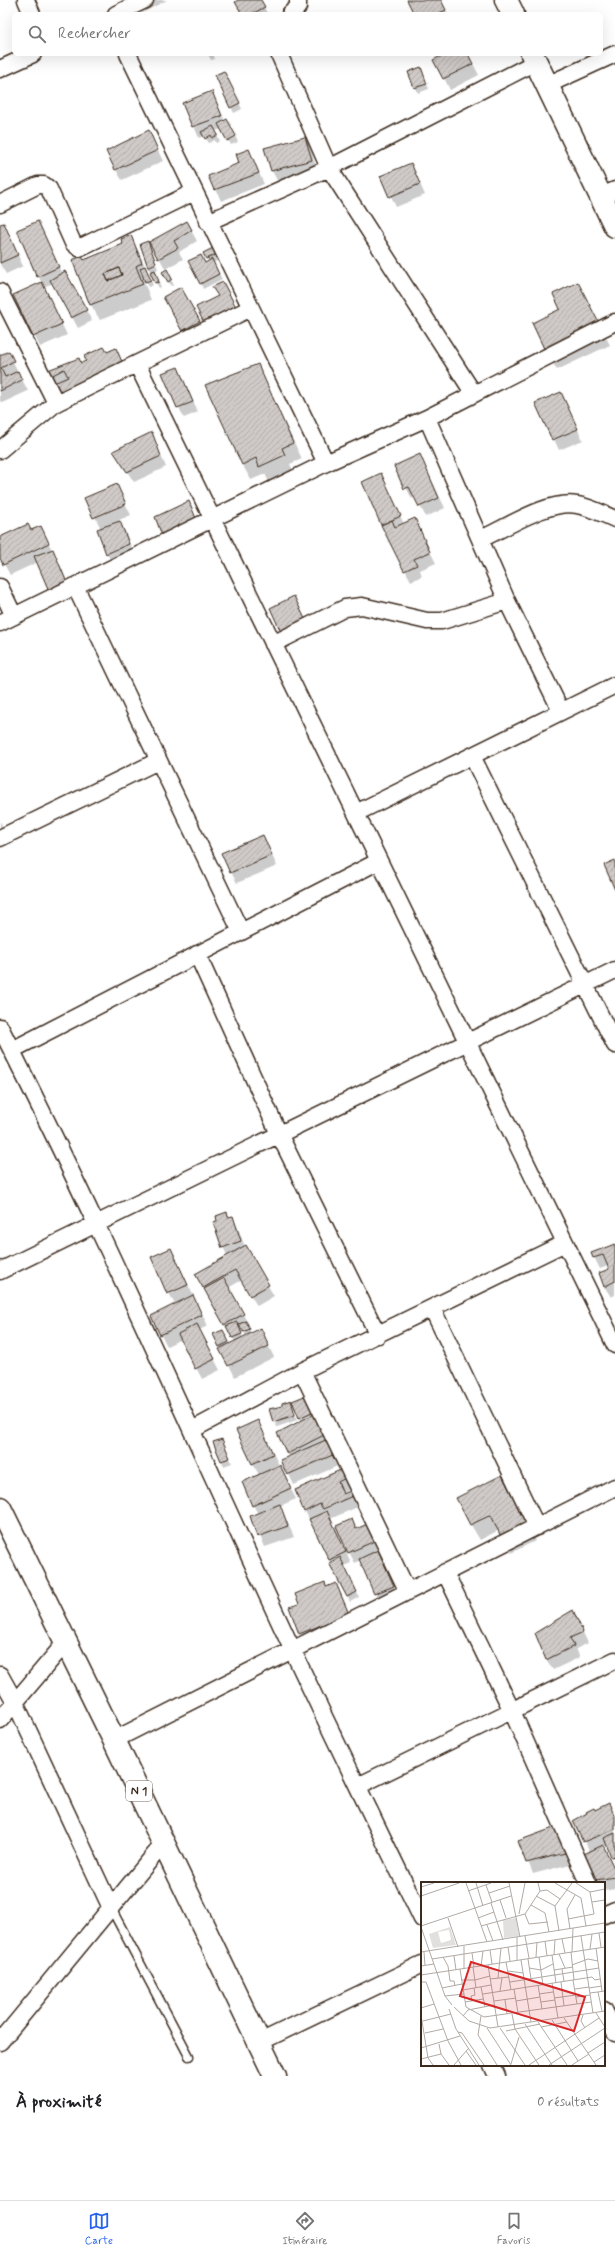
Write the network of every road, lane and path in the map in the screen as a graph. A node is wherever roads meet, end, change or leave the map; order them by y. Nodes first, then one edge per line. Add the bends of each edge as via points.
1 (26, 0) edge
2 (145, 0) edge
3 (298, 0) edge
4 (506, 0) edge
5 (31, 12) edge
6 (120, 12) edge
7 (292, 12) edge
8 (512, 12) edge
9 (615, 54) edge
10 (29, 56) edge
11 (129, 56) edge
12 (280, 56) edge
13 (534, 58) edge
14 (0, 69) edge
15 (547, 85) junction
16 (329, 168) junction
17 (194, 192) junction
18 (608, 193) edge
19 (0, 204) edge
20 (208, 222) junction
21 (615, 226) edge
22 (0, 292) edge
23 (251, 308) junction
24 (615, 322) edge
25 (137, 364) junction
26 (474, 394) junction
27 (56, 403) junction
28 (427, 418) junction
29 (0, 450) edge
30 (326, 463) junction
31 (212, 519) junction
32 (615, 519) edge
33 (481, 540) junction
34 (74, 586) junction
35 (0, 587) edge
36 (508, 601) junction
37 (7, 620) edge
38 (273, 644) junction
39 (615, 685) edge
40 (561, 711) junction
41 (472, 756) junction
42 (158, 760) junction
43 (356, 813) junction
44 (0, 838) edge
45 (379, 861) junction
46 (241, 932) junction
47 (197, 954) junction
48 (615, 970) edge
49 (584, 985) junction
50 (0, 1027) edge
51 (467, 1042) junction
52 (615, 1045) edge
53 (12, 1050) junction
54 (279, 1134) junction
55 (95, 1225) junction
56 (565, 1243) junction
57 (0, 1271) edge
58 (432, 1308) junction
59 (611, 1325) edge
60 (378, 1335) junction
61 (615, 1345) edge
62 (302, 1371) junction
63 (192, 1430) junction
64 (615, 1487) edge
65 (0, 1508) edge
66 (537, 1527) junction
67 (445, 1572) junction
68 (408, 1592) junction
69 (66, 1642) junction
70 (293, 1650) junction
71 (615, 1660) edge
72 (0, 1675) edge
73 (15, 1702) junction
74 (512, 1711) junction
75 (0, 1720) edge
76 (114, 1740) junction
77 (358, 1786) junction
78 (164, 1843) junction
79 (588, 1882) edge
80 (111, 1908) junction
81 (615, 1910) edge
82 (605, 1915) edge
83 (421, 1917) edge
84 (421, 1964) edge
85 (605, 2012) edge
86 (615, 2033) edge
87 (0, 2042) edge
88 (260, 2042) junction
89 (189, 2056) dead end
90 (492, 2066) edge
91 (275, 2076) edge
92 (497, 2076) edge

1 - 5 street
2 - 6 street
3 - 7 street via 298,7
4 - 8 main road
9 - 15 street
10 - 14 street
11 - 17 street
12 - 16 street
13 - 15 main road
13 - 16 street
15 - 18 main road
16 - 20 street
16 - 26 street
17 - 19 street via 79,248 72,243 49,189 44,185 38,185
17 - 20 street
18 - 21 main road
20 - 23 street
22 - 27 street
23 - 25 street
23 - 30 street
24 - 26 street
25 - 27 street
25 - 31 street
26 - 28 street
27 - 29 street
28 - 30 street
28 - 33 street
30 - 31 street
31 - 34 street
31 - 38 street
32 - 33 street via 577,505 564,504 546,509
33 - 36 street
34 - 37 street
34 - 42 street
35 - 37 street
36 - 38 street via 442,622 362,606 345,608
36 - 40 street
38 - 43 street
39 - 40 street
40 - 41 street
41 - 43 street
41 - 49 street
42 - 44 street
42 - 46 street
43 - 45 street
45 - 46 street
45 - 51 street
46 - 47 street
47 - 53 street
47 - 54 street
48 - 49 street
49 - 51 street
49 - 52 street
50 - 53 street
51 - 54 street
51 - 56 street
53 - 55 street
54 - 55 street
54 - 60 street
55 - 57 street
55 - 63 street
56 - 58 street
56 - 59 street
58 - 60 street
58 - 66 street
59 - 61 street
60 - 62 street
62 - 63 street
62 - 68 street
63 - 70 street
64 - 66 street
65 - 69 main road, N 1
66 - 67 street
67 - 68 street
67 - 74 street
68 - 70 street
69 - 73 street
69 - 76 main road, N 1
70 - 76 street
70 - 77 street
71 - 74 street
72 - 73 street
73 - 75 street
73 - 80 street
74 - 77 street
74 - 79 street
76 - 78 main road, N 1
77 - 83 street
78 - 80 street
78 - 88 main road, N 1
80 - 87 street
80 - 89 lane
81 - 82 street
84 - 88 street
85 - 86 street
88 - 91 main road, N 1
90 - 92 street

